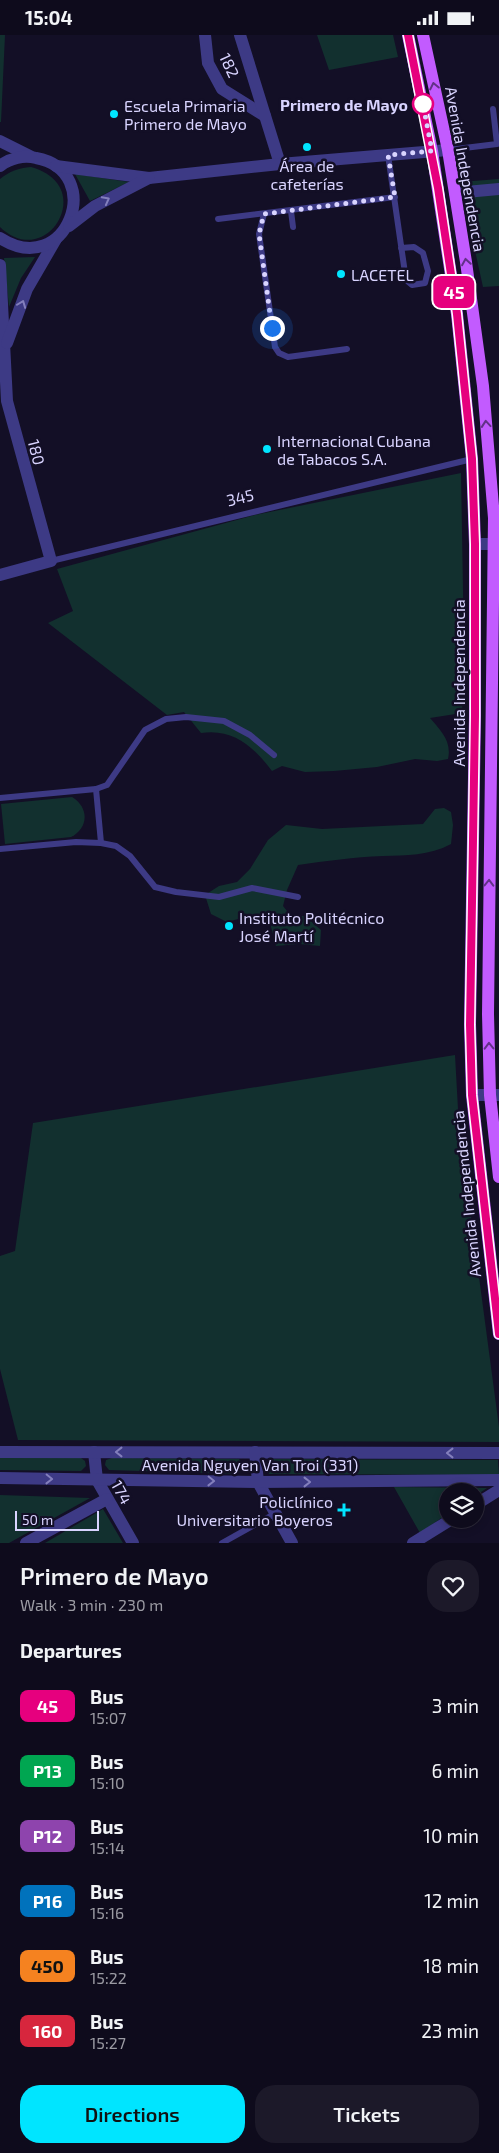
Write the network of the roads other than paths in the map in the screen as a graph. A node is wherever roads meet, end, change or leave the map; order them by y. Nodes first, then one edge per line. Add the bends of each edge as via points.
1 (204, 35) edge
2 (240, 35) edge
3 (408, 35) edge
4 (423, 35) edge
5 (493, 109) dead end
6 (265, 116) junction
7 (0, 141) edge
8 (448, 150) junction
9 (432, 151) junction
10 (388, 155) junction
11 (30, 156) junction
12 (280, 164) junction
13 (56, 166) junction
14 (0, 167) edge
15 (149, 178) junction
16 (499, 189) edge
17 (455, 193) junction
18 (395, 197) junction
19 (291, 211) junction
20 (264, 214) junction
21 (218, 219) dead end
22 (294, 227) dead end
23 (67, 228) junction
24 (0, 238) edge
25 (56, 239) junction
26 (402, 248) junction
27 (0, 265) edge
28 (348, 349) dead end
29 (2, 350) edge
30 (489, 456) junction
31 (472, 459) junction
32 (475, 544) junction
33 (496, 544) edge
34 (52, 561) junction
35 (0, 575) edge
36 (274, 755) dead end
37 (96, 789) junction
38 (0, 798) edge
39 (100, 843) junction
40 (0, 849) edge
41 (298, 897) dead end
42 (494, 963) edge
43 (472, 1095) junction
44 (494, 1095) edge
45 (499, 1177) edge
46 (499, 1334) edge
47 (0, 1452) edge
48 (94, 1452) junction
49 (255, 1452) junction
50 (499, 1453) edge
51 (0, 1478) edge
52 (97, 1480) junction
53 (499, 1480) edge
54 (258, 1482) junction
55 (499, 1490) edge
56 (107, 1499) junction
57 (484, 1499) edge
58 (276, 1513) junction
59 (439, 1527) edge
60 (26, 1543) edge
61 (133, 1543) edge
62 (222, 1543) edge
63 (292, 1543) edge
64 (413, 1543) edge

1 - 6 street, 182 via 208,63 222,89
2 - 6 street, 182
3 - 9 main road, Avenida Independencia
8 -> 4 main road, Avenida Independencia
5 - 8 lane via 497,144
6 - 12 street, 182
7 - 11 street
8 - 9 street
8 - 17 main road, Avenida Independencia
9 - 10 street
9 - 31 main road, Avenida Independencia via 457,314
10 - 12 street
10 - 18 lane
11 - 13 street
11 - 14 street via 16,158
12 - 15 street
13 - 15 street
13 - 23 street via 72,188 74,209
23 -> 15 street via 94,206
16 - 17 street
30 -> 17 main road, Avenida Independencia via 480,360
18 - 19 lane
18 - 26 lane
19 - 20 lane
19 - 22 lane
20 - 21 lane
20 - 28 lane via 259,234 275,347 288,357
23 - 25 street
24 - 25 street via 10,245 26,248 42,247
29 -> 25 street, 180 via 27,289
26 - 26 lane via 408,282 416,286 425,283 428,271 423,253 414,247
27 - 29 street, 180
29 - 34 street, 180 via 7,401
30 - 31 street, 345
30 - 33 main road, Avenida Independencia
31 - 32 main road, Avenida Independencia
31 - 34 lane, 345
32 - 33 street
32 - 43 main road, Avenida Independencia
42 -> 33 main road, Avenida Independencia
34 - 35 street, 345
36 - 37 lane via 250,735 224,721 186,717 166,719 145,729 107,785
37 - 38 lane
37 - 39 lane
39 - 40 lane
39 - 41 lane via 116,846 130,856 155,887 176,893 219,897 252,888
44 -> 42 main road, Avenida Independencia
43 - 44 street
43 - 46 main road, Avenida Independencia
44 - 45 main road, Avenida Independencia
47 - 48 street, Avenida Nguyen Van Troi (331)
49 -> 48 street, Avenida Nguyen Van Troi (331)
48 - 52 street, 174
50 -> 49 street, Avenida Nguyen Van Troi (331)
49 - 54 street
51 -> 52 street, Avenida Nguyen Van Troi (331)
52 -> 54 street, Avenida Nguyen Van Troi (331)
52 - 56 street, 174
54 -> 53 street, Avenida Nguyen Van Troi (331)
54 - 58 street
55 - 57 street
56 - 60 street
56 - 61 street, 174
58 - 62 lane
58 - 63 street
59 - 64 street

